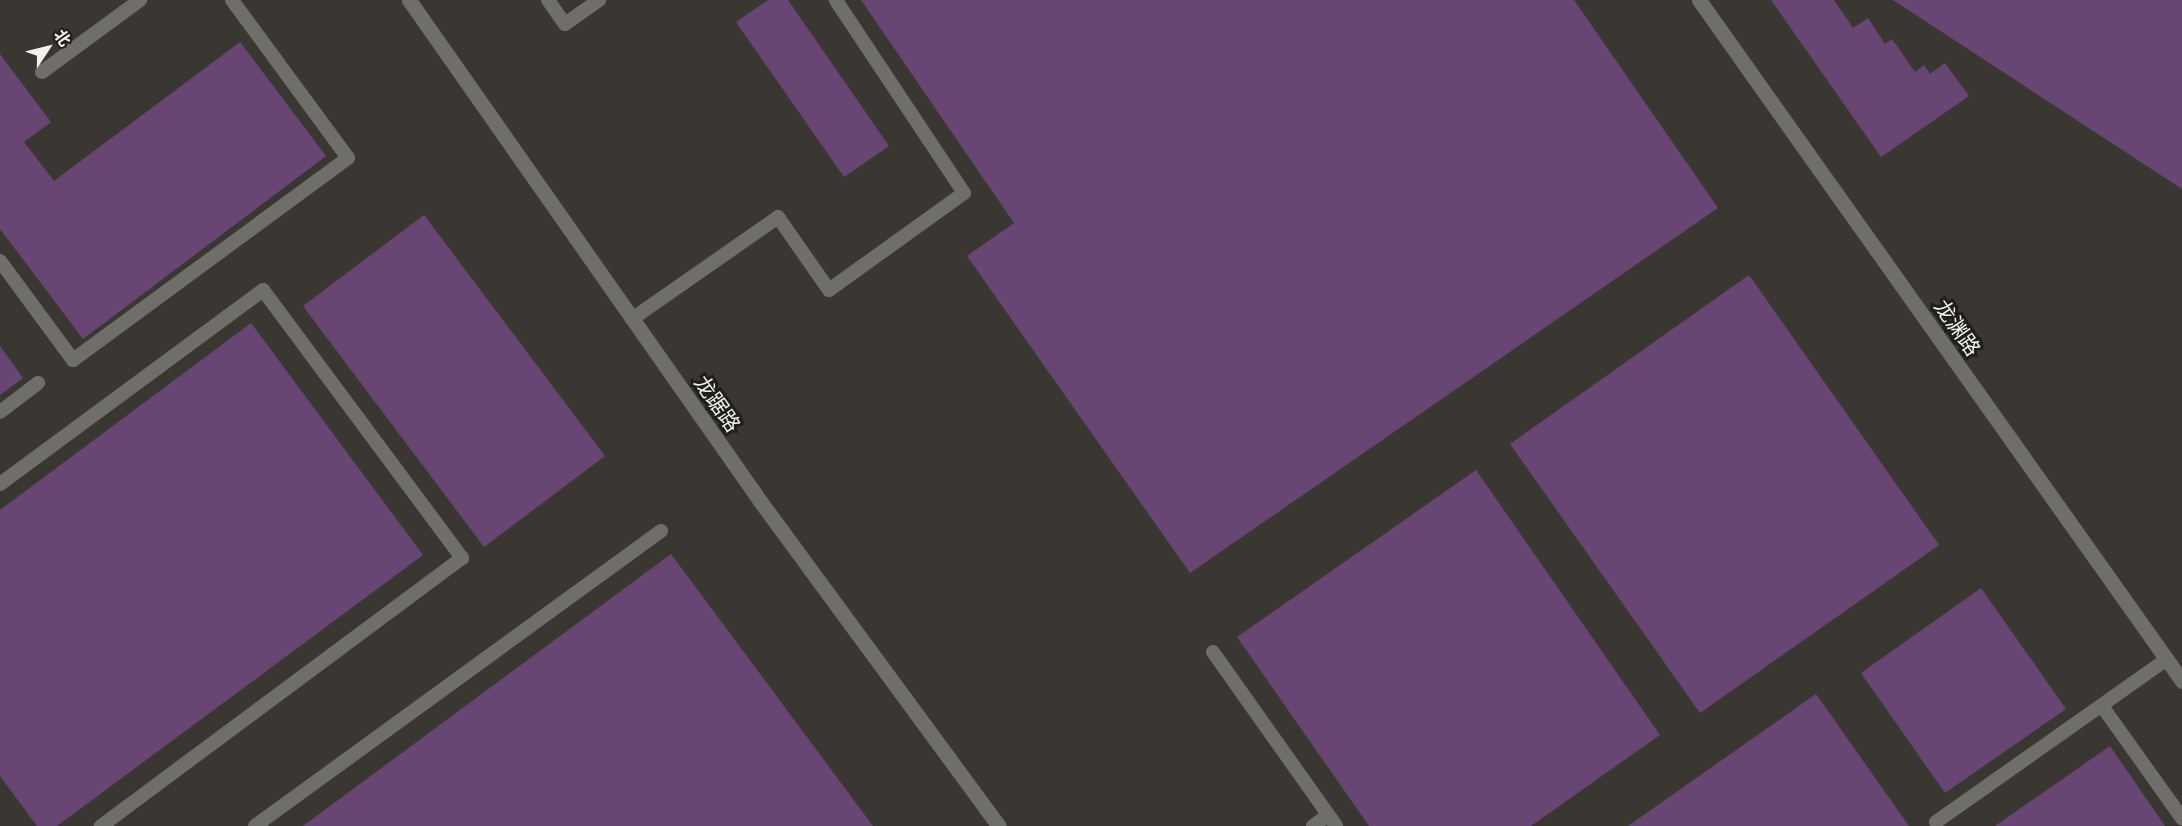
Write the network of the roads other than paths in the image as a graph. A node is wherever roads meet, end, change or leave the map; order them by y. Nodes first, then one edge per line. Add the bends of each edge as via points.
1 (140, 0) edge
2 (232, 0) edge
3 (409, 0) edge
4 (548, 0) edge
5 (599, 0) edge
6 (836, 0) edge
7 (1699, 0) edge
8 (42, 72) dead end
9 (0, 261) edge
10 (632, 319) junction
11 (38, 383) dead end
12 (0, 412) edge
13 (0, 484) edge
14 (661, 531) dead end
15 (1213, 652) dead end
16 (2167, 659) junction
17 (2182, 681) edge
18 (2102, 705) junction
19 (2182, 818) edge
20 (1332, 820) edge
21 (1936, 822) dead end
22 (101, 826) edge
23 (255, 826) edge
24 (999, 826) edge
25 (1313, 826) edge

1 - 8 lane
2 - 9 lane via 348,158 73,360
3 - 10 street, 龙踞路
4 - 5 lane via 565,24
6 - 10 lane via 964,193 829,290 778,217
7 - 16 street, 龙渊路
10 - 24 street, 龙踞路
11 - 12 lane
13 - 22 lane via 262,290 462,558
14 - 23 lane
15 - 20 lane
16 - 17 street, 龙渊路
16 - 18 lane
18 - 19 lane
18 - 21 lane
20 - 25 lane

